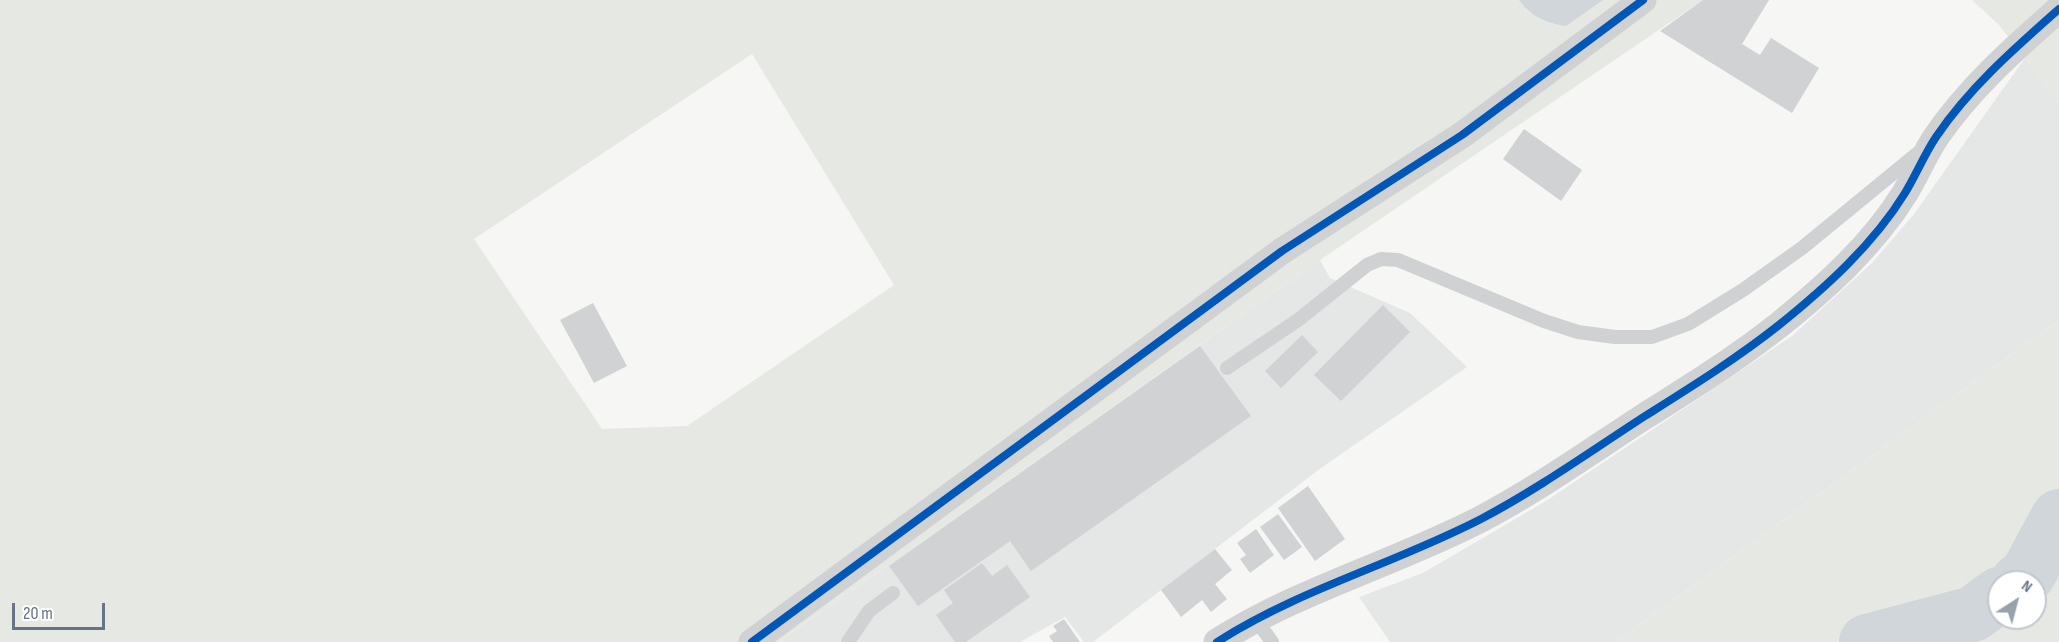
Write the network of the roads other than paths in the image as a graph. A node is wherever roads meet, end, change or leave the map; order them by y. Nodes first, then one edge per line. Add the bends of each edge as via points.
1 (1643, 0) edge
2 (2059, 9) edge
3 (1936, 138) junction
4 (1227, 368) dead end
5 (893, 593) dead end
6 (1255, 618) junction
7 (752, 642) edge
8 (848, 642) edge
9 (1217, 642) edge
10 (1272, 642) edge

1 - 7 street via 1462,135 1282,251
2 - 3 street via 1998,64
3 - 4 lane via 1802,249 1688,324 1653,337 1578,332 1398,260 1381,259 1367,265 1298,320
3 - 6 street via 1904,195 1865,247 1734,361 1479,520
5 - 8 lane via 869,611
6 - 9 street
6 - 10 lane

